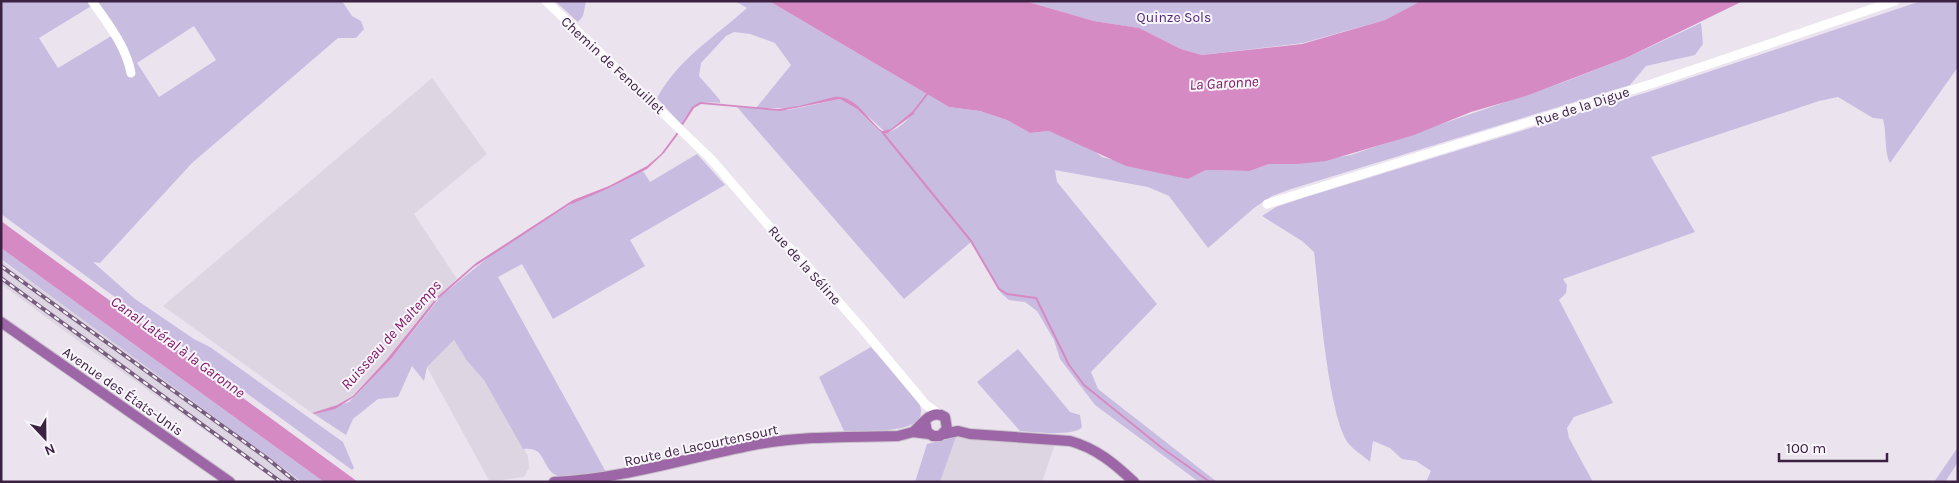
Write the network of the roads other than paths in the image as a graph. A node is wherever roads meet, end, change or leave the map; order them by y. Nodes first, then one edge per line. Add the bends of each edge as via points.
1 (92, 1) edge
2 (546, 1) edge
3 (1896, 1) edge
4 (131, 73) dead end
5 (681, 128) joint
6 (1267, 204) dead end
7 (1, 322) edge
8 (926, 405) junction
9 (943, 417) junction
10 (926, 420) junction
11 (958, 431) junction
12 (913, 432) junction
13 (929, 434) junction
14 (944, 434) junction
15 (230, 482) edge
16 (554, 482) edge
17 (1134, 482) edge

1 - 4 street via 122,45
2 - 5 street, Chemin de Fenouillet
3 - 6 street, Rue de la Digue via 1654,83
5 - 8 street, Rue de la Séline via 802,260
7 - 15 main road, Avenue des États-Unis
8 - 9 street, Rue de la Séline
8 - 10 street
9 - 10 main road via 933,414
9 - 11 main road
9 - 14 main road via 948,426
10 - 12 main road
10 - 13 main road via 925,428
11 - 14 main road, Route de Lacourtensourt
11 - 17 main road, Route de Lacourtensourt via 1056,438 1084,444 1104,456
12 - 13 main road, Route de Lacourtensourt
12 - 16 main road, Route de Lacourtensourt via 898,436 788,440 623,475
13 - 14 main road, Route de Lacourtensourt via 936,437

